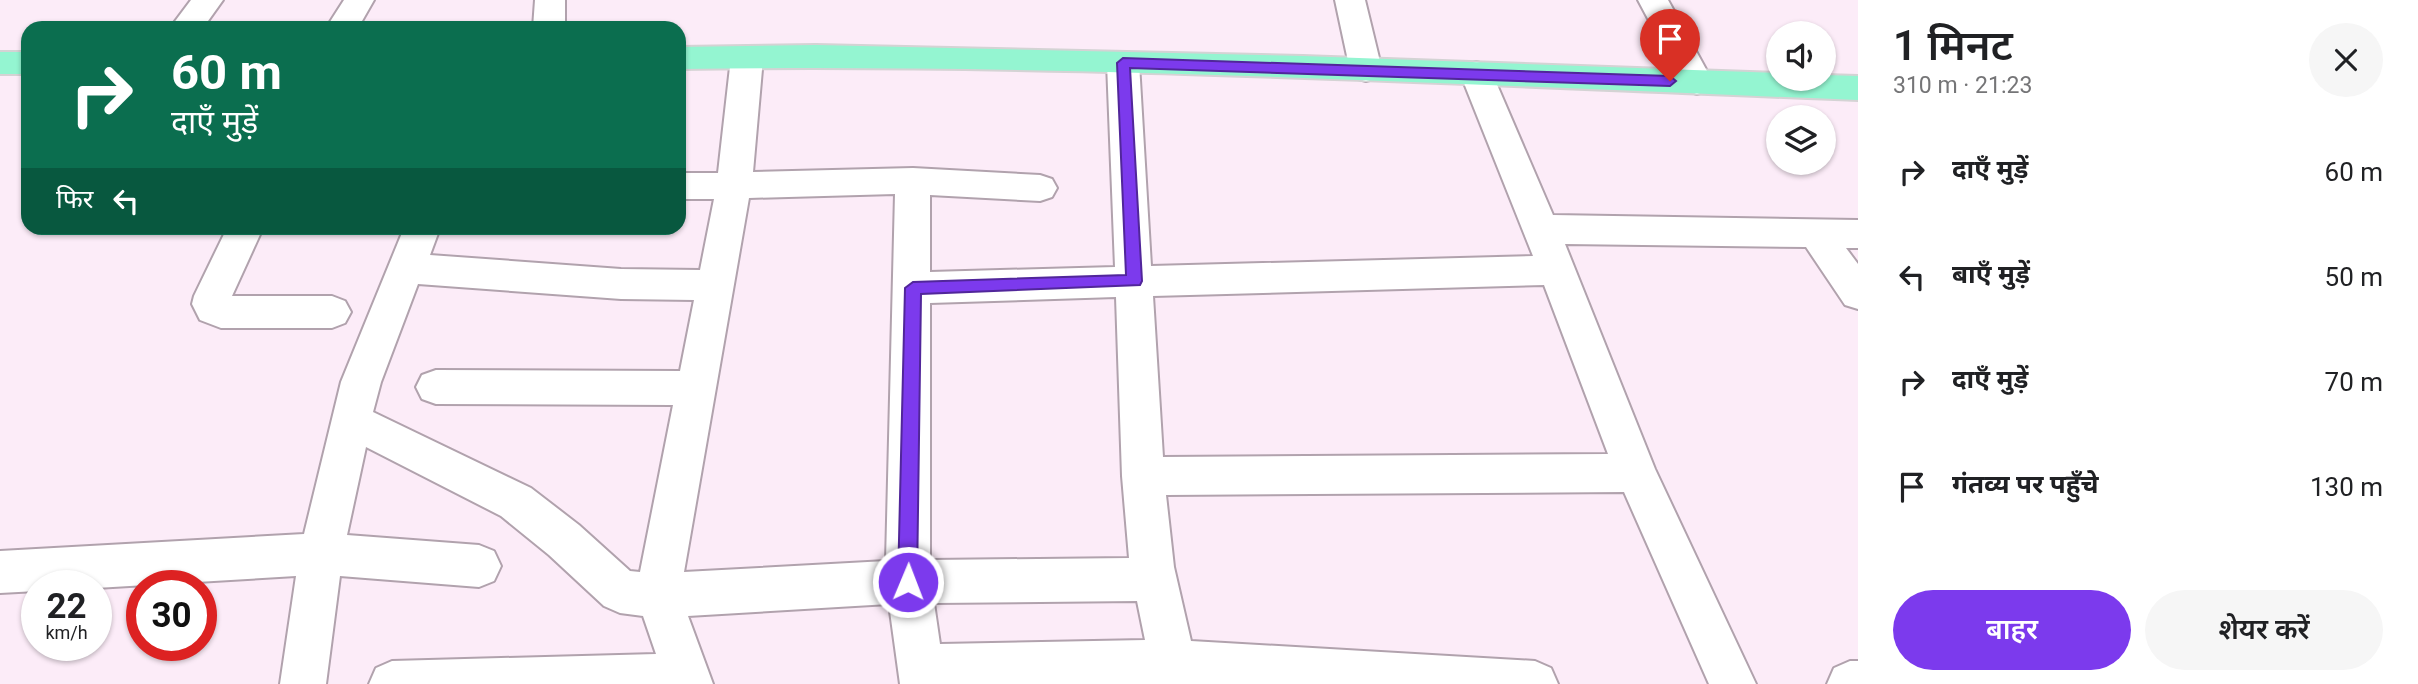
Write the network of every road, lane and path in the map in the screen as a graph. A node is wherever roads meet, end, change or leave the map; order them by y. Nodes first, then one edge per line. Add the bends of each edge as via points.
1 (208, 0) edge
2 (359, 0) edge
3 (550, 0) edge
4 (1350, 0) edge
5 (1653, 0) edge
6 (192, 21) edge
7 (346, 21) edge
8 (549, 21) edge
9 (686, 58) edge
10 (747, 58) junction
11 (0, 63) edge
12 (21, 63) edge
13 (1123, 63) junction
14 (1366, 70) junction
15 (1476, 73) junction
16 (1697, 82) junction
17 (1858, 88) edge
18 (914, 181) junction
19 (686, 186) edge
20 (734, 187) junction
21 (1040, 188) dead end
22 (1540, 229) junction
23 (1816, 233) junction
24 (1858, 234) edge
25 (242, 235) edge
26 (419, 235) edge
27 (406, 268) junction
28 (1556, 270) junction
29 (1134, 281) junction
30 (716, 285) junction
31 (913, 288) junction
32 (1858, 294) edge
33 (332, 312) dead end
34 (436, 387) dead end
35 (697, 388) junction
36 (351, 421) junction
37 (1636, 473) junction
38 (1143, 476) junction
39 (321, 554) junction
40 (479, 566) dead end
41 (0, 572) edge
42 (1154, 579) junction
43 (908, 582) junction
44 (658, 596) junction
45 (1175, 674) edge
46 (921, 676) edge
47 (688, 681) edge
48 (464, 683) edge
49 (303, 684) edge
50 (392, 684) edge
51 (1534, 684) edge
52 (1733, 684) edge
53 (1850, 684) edge
54 (1858, 684) edge

1 - 6 street
2 - 7 street
3 - 8 street
4 - 14 street
5 - 16 street
9 - 10 main road
10 - 13 main road
10 - 20 street
11 - 12 main road
13 - 14 main road
13 - 29 street
14 - 15 main road
15 - 16 main road
15 - 22 street
16 - 17 main road
18 - 20 street
18 - 21 street
18 - 31 street
19 - 20 street
20 - 30 street
22 - 23 street
22 - 28 street
23 - 24 street
23 - 32 street
25 - 33 street via 213,296 213,309
26 - 27 street
27 - 30 street via 621,284
27 - 36 street via 361,382
28 - 29 street
28 - 37 street
29 - 31 street
29 - 38 street
30 - 35 street
31 - 43 street
34 - 35 street
35 - 44 street
36 - 39 street
36 - 44 street via 516,502 620,591
37 - 38 street
37 - 52 street
38 - 42 street
39 - 40 street
39 - 41 street
39 - 49 street
42 - 43 street
42 - 45 street
43 - 44 street
43 - 46 street
44 - 47 street
45 - 46 street
45 - 51 street
47 - 48 street
48 - 50 street
53 - 54 street

